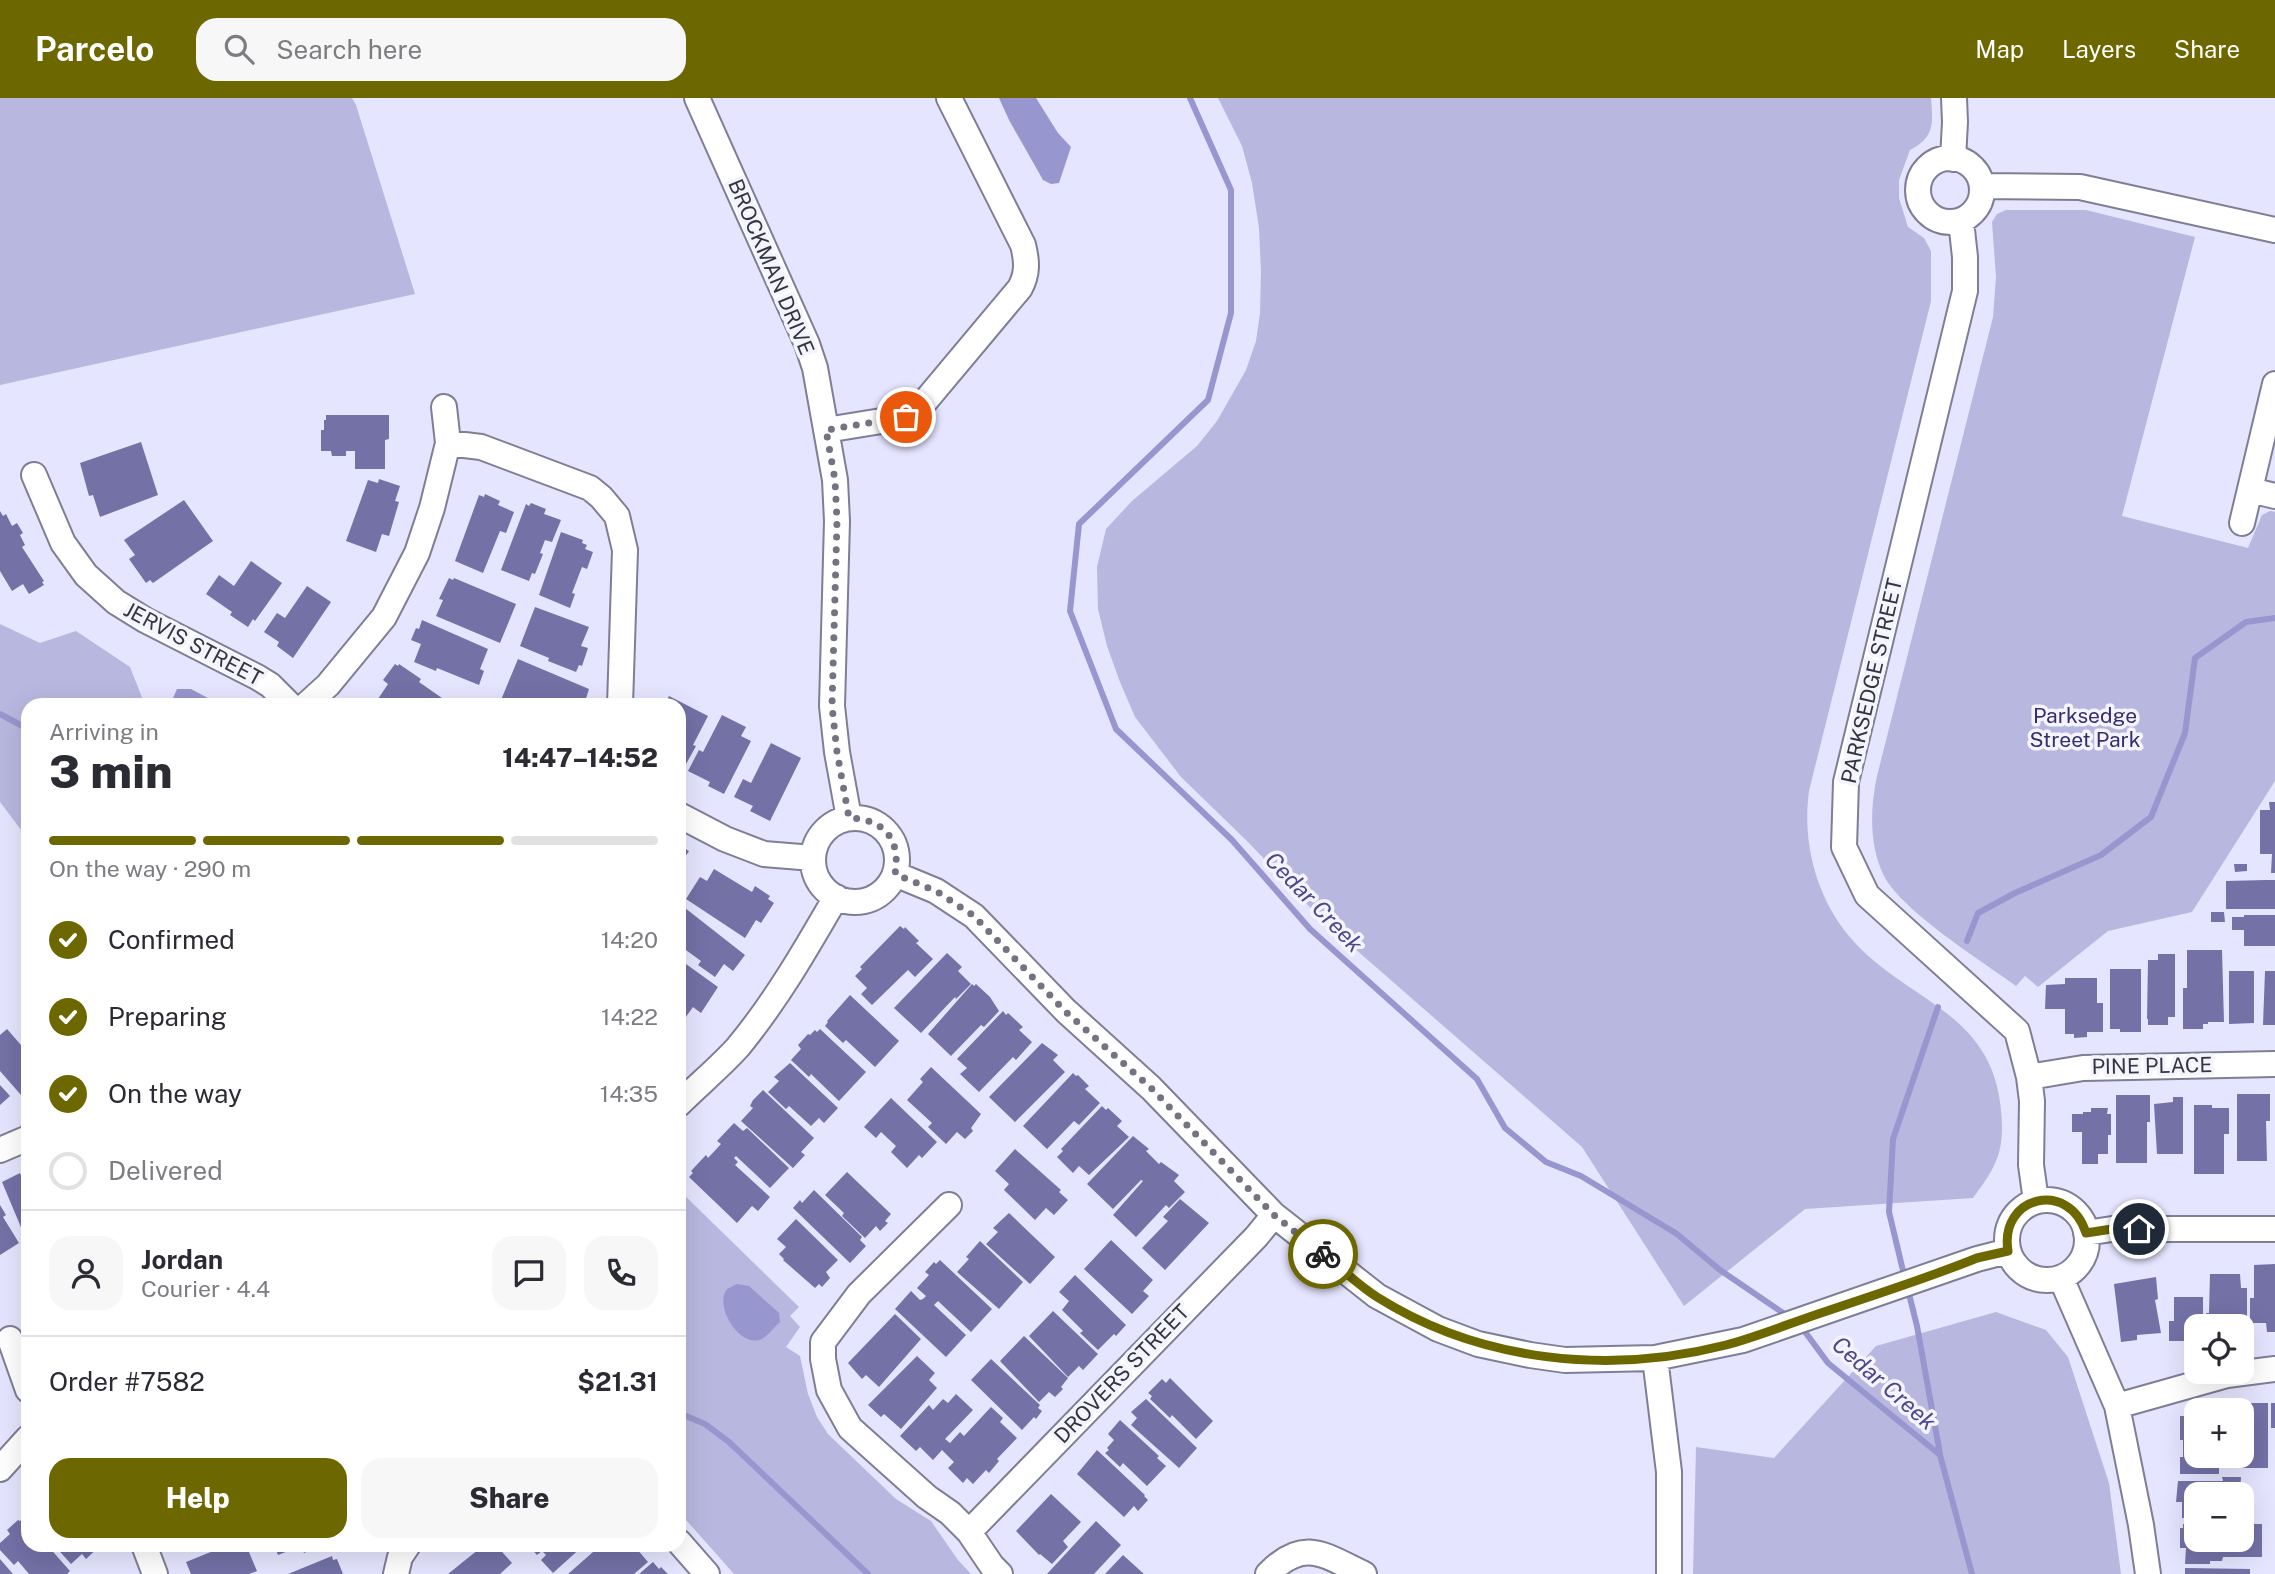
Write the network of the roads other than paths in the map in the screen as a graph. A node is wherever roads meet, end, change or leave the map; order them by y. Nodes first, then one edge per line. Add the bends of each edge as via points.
1 (697, 98) edge
2 (950, 98) edge
3 (1954, 98) edge
4 (1953, 159) junction
5 (1982, 186) junction
6 (1961, 221) junction
7 (2275, 230) edge
8 (2275, 384) edge
9 (444, 407) dead end
10 (826, 430) junction
11 (448, 443) junction
12 (34, 475) dead end
13 (2250, 490) junction
14 (2275, 496) edge
15 (2242, 523) dead end
16 (283, 698) edge
17 (314, 698) edge
18 (620, 698) edge
19 (849, 818) junction
20 (686, 819) edge
21 (813, 858) junction
22 (895, 874) junction
23 (836, 897) junction
24 (2275, 1064) edge
25 (2029, 1077) junction
26 (686, 1097) edge
27 (21, 1141) edge
28 (0, 1150) edge
29 (2036, 1201) junction
30 (949, 1205) dead end
31 (1274, 1215) junction
32 (2275, 1229) edge
33 (2086, 1233) junction
34 (2008, 1251) junction
35 (2061, 1278) junction
36 (13, 1340) edge
37 (1655, 1358) junction
38 (21, 1367) edge
39 (2275, 1368) edge
40 (2118, 1406) junction
41 (21, 1445) edge
42 (21, 1466) edge
43 (0, 1469) edge
44 (0, 1475) edge
45 (969, 1532) junction
46 (686, 1550) edge
47 (147, 1552) edge
48 (403, 1552) edge
49 (155, 1574) edge
50 (396, 1574) edge
51 (707, 1574) edge
52 (1000, 1574) edge
53 (1268, 1574) edge
54 (1364, 1574) edge
55 (1669, 1574) edge
56 (2148, 1574) edge

1 - 10 street, BROCKMAN DRIVE via 807,344
2 - 10 street via 1023,245 1025,278 917,411 906,417
3 - 4 street
4 - 5 street via 1975,170
4 - 6 street via 1944,158 1925,169 1917,192 1927,213 1936,219
5 - 6 street via 1980,203
5 - 7 street via 2080,187
6 - 25 street, PARKSEDGE STREET via 1965,291 1846,782 1844,847 1867,895 2017,1031
8 - 13 street
9 - 11 street
10 - 19 street, BROCKMAN DRIVE via 837,521 832,706
11 - 17 street via 417,553 384,617
11 - 18 street via 481,447 590,488 617,516 625,550
12 - 16 street, JERVIS STREET via 64,543 86,575 116,602 271,685
13 - 14 street
13 - 15 street
19 - 21 street via 824,832
19 - 22 street via 863,818 888,833 895,846
20 - 21 street via 764,854
21 - 23 street via 819,881
22 - 23 street via 877,896 849,902
22 - 31 street via 936,891 974,916
23 - 26 street via 766,1011 736,1049
24 - 25 street, PINE PLACE via 2082,1068
25 - 29 street, PARKSEDGE STREET
27 - 28 street
29 - 33 street via 2068,1206
29 - 34 street via 2012,1220
30 - 45 street via 859,1294 823,1342 822,1359 829,1390 850,1429
31 - 37 street via 1377,1296 1478,1344 1565,1360
31 - 45 street, DROVERS STREET
32 - 33 street
33 - 35 street via 2084,1255
34 - 35 street via 2029,1276
34 - 37 street via 1743,1340
35 - 40 street
36 - 38 street
37 - 55 street via 1669,1472
39 - 40 street via 2227,1375
40 - 56 street
41 - 43 street
42 - 44 street
45 - 52 street
46 - 51 street
47 - 49 street
48 - 50 street
53 - 54 street via 1282,1559 1307,1552

